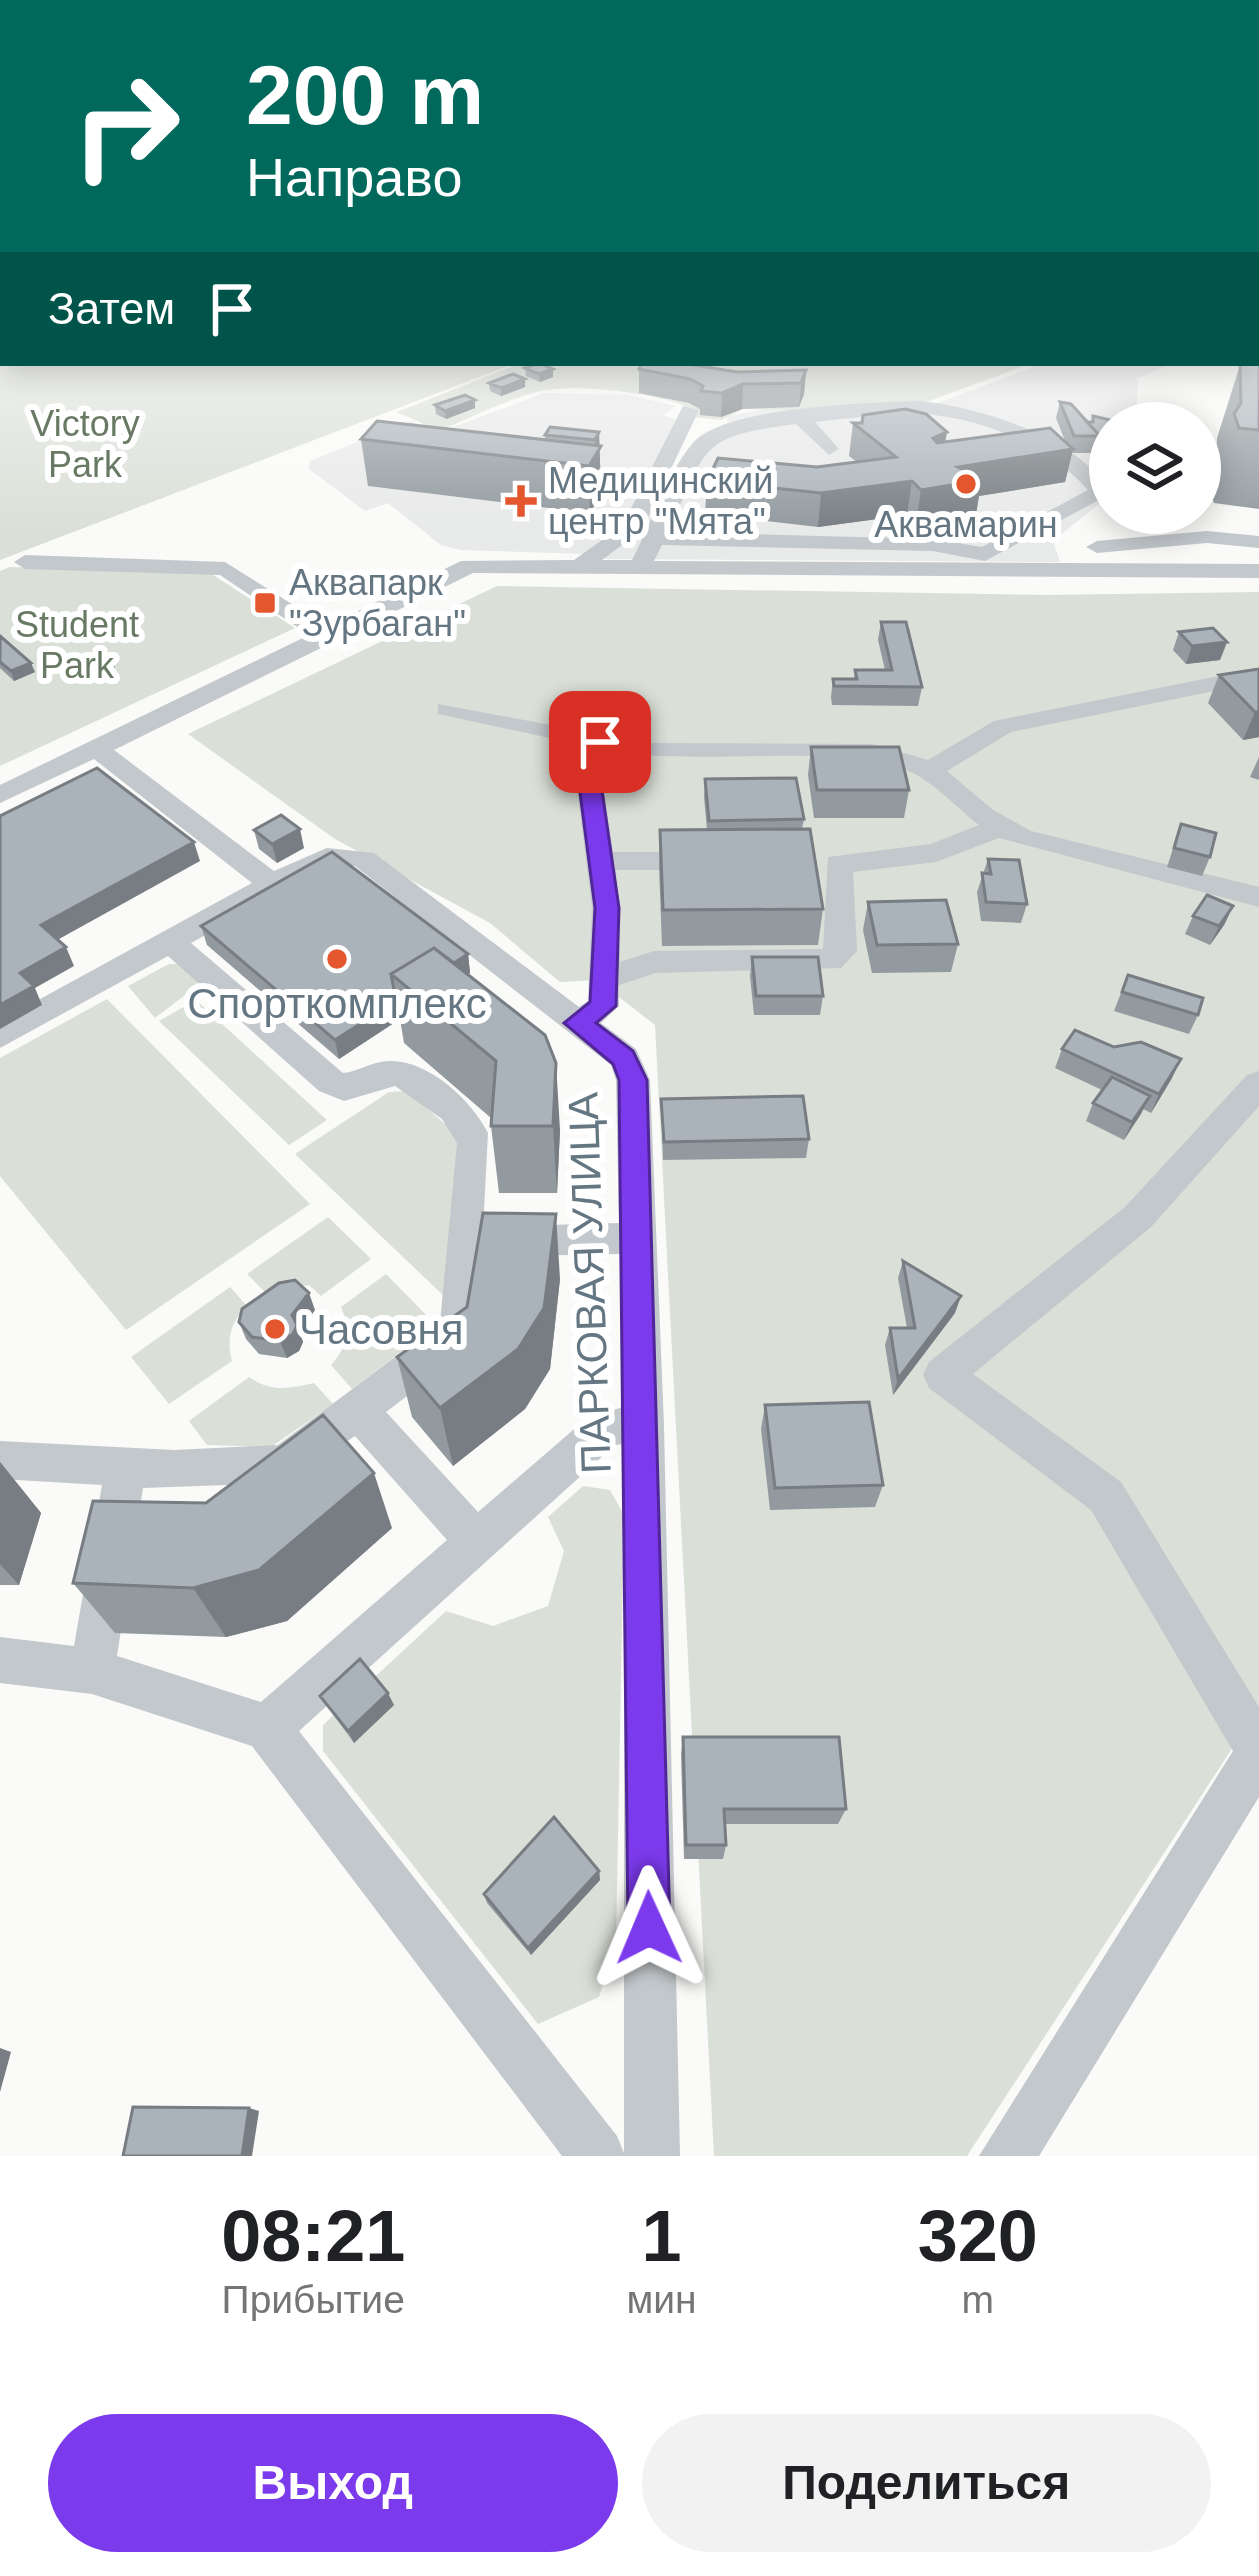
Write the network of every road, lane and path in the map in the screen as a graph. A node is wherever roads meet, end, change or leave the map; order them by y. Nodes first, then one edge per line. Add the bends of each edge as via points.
1 (690, 410) dead end
2 (802, 418) junction
3 (829, 449) dead end
4 (658, 538) junction
5 (1259, 542) edge
6 (1097, 547) dead end
7 (26, 562) dead end
8 (987, 562) junction
9 (580, 566) junction
10 (640, 567) junction
11 (1259, 571) edge
12 (326, 636) junction
13 (1259, 675) edge
14 (447, 709) dead end
15 (600, 742) junction
16 (95, 748) junction
17 (932, 769) junction
18 (0, 795) edge
19 (997, 828) junction
20 (600, 860) junction
21 (734, 862) edge
22 (801, 862) edge
23 (838, 864) junction
24 (272, 884) junction
25 (1259, 897) edge
26 (170, 941) junction
27 (604, 980) junction
28 (578, 1023) junction
29 (0, 1036) edge
30 (1259, 1084) edge
31 (640, 1238) junction
32 (465, 1243) junction
33 (359, 1412) junction
34 (644, 1426) junction
35 (0, 1460) edge
36 (126, 1467) junction
37 (476, 1541) junction
38 (0, 1660) edge
39 (92, 1671) junction
40 (267, 1728) junction
41 (1259, 1752) edge
42 (597, 2156) edge
43 (652, 2156) edge
44 (1007, 2156) edge

1 - 9 street via 632,530
2 - 3 street
2 - 4 street via 713,435 699,447
2 - 8 street via 922,407 953,412 1047,446 1087,472 1101,492
4 - 8 street via 933,545
4 - 10 street
5 - 6 street via 1207,537
7 - 12 street via 224,568
8 - 10 street
8 - 11 street
9 - 10 street
9 - 12 street via 469,566
12 - 16 street
13 - 17 street via 1003,726
14 - 15 street
15 - 17 street via 647,751 873,752
15 - 20 street via 586,754
16 - 18 street
16 - 24 street
17 - 19 street
19 - 23 street via 936,853
19 - 25 street
20 - 21 street
20 - 27 street
22 - 23 street
23 - 27 street via 842,951 830,960 653,962
24 - 26 street, ПАРКОВАЯ УЛИЦА
24 - 28 street, ПАРКОВАЯ УЛИЦА via 325,856 364,859
26 - 29 street, ПАРКОВАЯ УЛИЦА
26 - 32 street via 331,1082 344,1088 402,1075 470,1128
27 - 28 street via 603,1006
28 - 31 street, ПАРКОВАЯ УЛИЦА via 624,1058 633,1080
30 - 41 street via 1138,1217 943,1375 1106,1496
31 - 32 street
31 - 34 street, ПАРКОВАЯ УЛИЦА
32 - 33 street via 459,1327
33 - 36 street via 285,1464
33 - 37 street
34 - 37 street via 601,1432
34 - 43 street, ПАРКОВАЯ УЛИЦА
35 - 36 street
36 - 39 street
37 - 40 street
38 - 39 street
39 - 40 street
40 - 42 street
41 - 44 street

